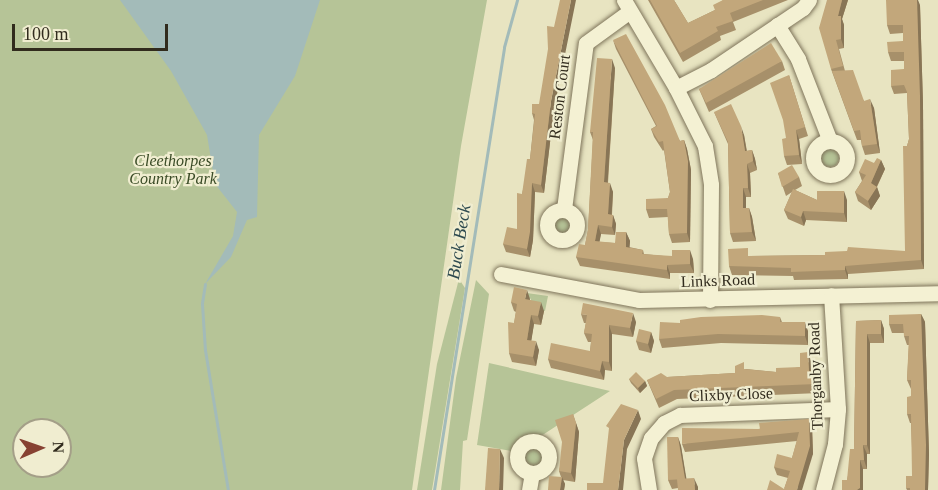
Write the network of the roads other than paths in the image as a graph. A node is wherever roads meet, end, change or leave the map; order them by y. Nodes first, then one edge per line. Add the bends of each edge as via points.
1 (809, 0) edge
2 (627, 6) edge
3 (777, 25) junction
4 (676, 88) junction
5 (830, 141) dead end
6 (564, 209) dead end
7 (501, 274) dead end
8 (938, 293) edge
9 (831, 295) junction
10 (710, 300) junction
11 (838, 409) junction
12 (532, 474) dead end
13 (529, 490) edge
14 (649, 490) edge
15 (823, 490) edge

1 - 3 street
2 - 4 street
2 - 6 street, Reston Court via 586,43
3 - 4 street via 711,70
3 - 5 street via 798,59
4 - 10 street via 705,146 711,170
7 - 10 street, Links Road via 639,300
8 - 9 street, Links Road
9 - 10 street, Links Road
9 - 11 street, Thorganby Road
11 - 14 street, Clixby Close via 680,416 664,423 651,438 644,458
11 - 15 street, Thorganby Road via 836,444
12 - 13 street

